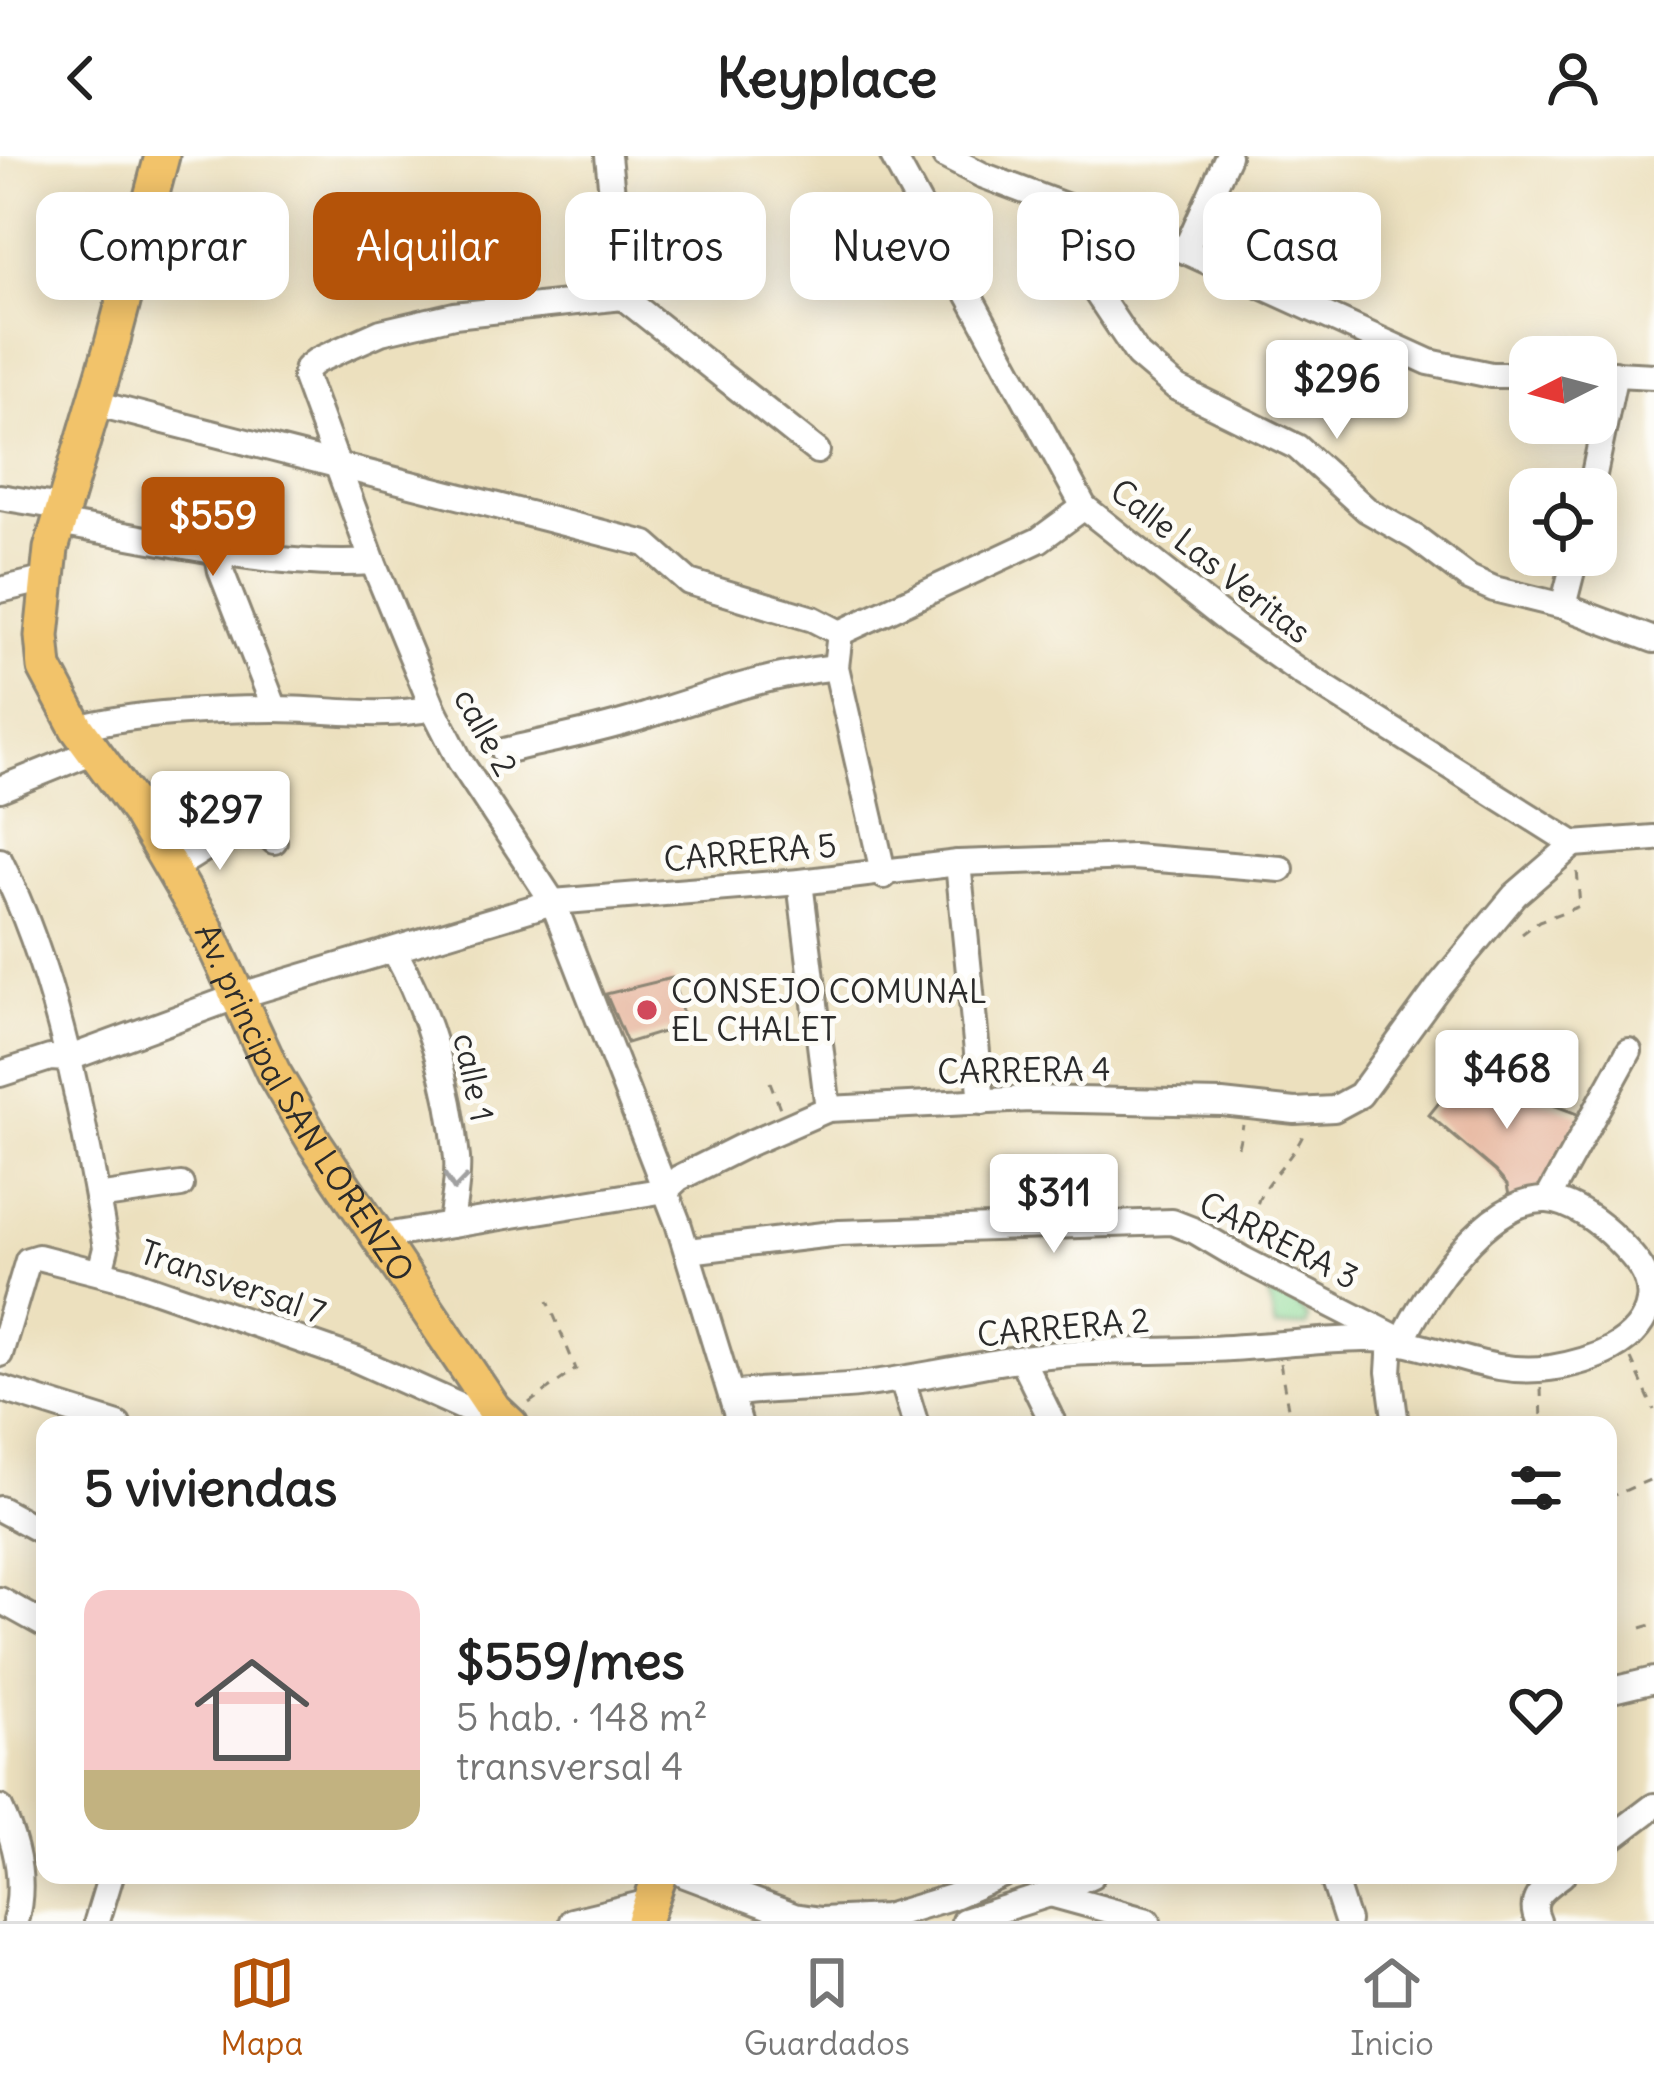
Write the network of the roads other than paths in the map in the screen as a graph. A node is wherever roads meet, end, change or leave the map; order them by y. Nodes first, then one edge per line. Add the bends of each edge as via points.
1 (162, 156) edge
2 (608, 156) edge
3 (892, 156) edge
4 (945, 156) edge
5 (1228, 156) edge
6 (612, 192) edge
7 (1028, 192) edge
8 (1179, 248) edge
9 (1186, 251) junction
10 (595, 300) edge
11 (627, 300) edge
12 (1101, 300) edge
13 (1617, 374) edge
14 (1509, 375) edge
15 (1654, 376) edge
16 (94, 403) junction
17 (817, 451) dead end
18 (0, 497) edge
19 (1084, 506) junction
20 (59, 515) junction
21 (218, 550) junction
22 (373, 562) junction
23 (1571, 576) edge
24 (47, 579) junction
25 (0, 590) edge
26 (1563, 606) junction
27 (840, 633) junction
28 (1654, 640) edge
29 (836, 667) junction
30 (433, 708) junction
31 (274, 709) junction
32 (86, 740) junction
33 (504, 751) dead end
34 (0, 789) edge
35 (1654, 838) edge
36 (274, 842) dead end
37 (1574, 844) junction
38 (0, 861) edge
39 (958, 863) junction
40 (172, 868) junction
41 (1281, 869) dead end
42 (884, 876) dead end
43 (800, 882) junction
44 (553, 902) junction
45 (394, 950) junction
46 (238, 997) junction
47 (1629, 1051) dead end
48 (67, 1059) junction
49 (0, 1074) edge
50 (982, 1102) junction
51 (828, 1109) junction
52 (182, 1185) dead end
53 (665, 1190) junction
54 (97, 1197) junction
55 (1547, 1200) junction
56 (451, 1225) junction
57 (378, 1237) junction
58 (688, 1251) junction
59 (100, 1272) junction
60 (1397, 1340) junction
61 (0, 1354) edge
62 (1022, 1360) junction
63 (902, 1379) junction
64 (0, 1388) edge
65 (731, 1394) junction
66 (1391, 1396) junction
67 (89, 1416) edge
68 (509, 1416) edge
69 (510, 1416) edge
70 (737, 1416) edge
71 (913, 1416) edge
72 (1050, 1416) edge
73 (1385, 1416) edge
74 (1394, 1416) edge
75 (0, 1509) edge
76 (36, 1528) edge
77 (0, 1600) edge
78 (36, 1620) edge
79 (1654, 1680) edge
80 (1617, 1689) edge
81 (1654, 1806) edge
82 (0, 1808) edge
83 (1617, 1833) edge
84 (108, 1884) edge
85 (709, 1884) edge
86 (981, 1884) edge
87 (1072, 1884) edge
88 (1335, 1884) edge
89 (1552, 1884) edge
90 (1050, 1894) junction
91 (635, 1906) edge
92 (14, 1921) edge
93 (97, 1921) edge
94 (572, 1921) edge
95 (964, 1921) edge
96 (1148, 1921) edge
97 (1347, 1921) edge
98 (1538, 1921) edge

1 - 16 main road, Av. principal SAN LORENZO
2 - 6 street
3 - 19 street, Calle Las Veritas
4 - 7 street
5 - 9 street
8 - 9 street
9 - 14 street via 1430,362
10 - 22 street, calle 2 via 454,315 381,332 307,368 308,391
11 - 17 street
12 - 26 street via 1138,355 1177,388 1297,447 1367,510 1469,578
13 - 15 street
16 - 20 main road, Av. principal SAN LORENZO
16 - 27 street via 646,544 689,582
18 - 20 street
19 - 27 street via 1039,540
19 - 37 street, Calle Las Veritas via 1299,671
20 - 21 street
20 - 24 main road, Av. principal SAN LORENZO
21 - 22 street
21 - 31 street
22 - 30 street, calle 2
23 - 26 street
24 - 25 street
24 - 32 main road, Av. principal SAN LORENZO via 45,668
26 - 28 street
27 - 29 street
29 - 33 street via 712,691
29 - 42 street
30 - 31 street via 348,716
30 - 44 street, calle 2
31 - 32 street via 108,720
32 - 34 street
32 - 40 main road, Av. principal SAN LORENZO
35 - 37 street
36 - 40 street via 252,819
37 - 50 street, CARRERA 4 via 1515,896 1360,1096 1334,1109
38 - 48 street
39 - 41 street, CARRERA 5 via 1132,857
39 - 43 street, CARRERA 5
39 - 50 street
40 - 46 main road, Av. principal SAN LORENZO
43 - 44 street, CARRERA 5
43 - 51 street
44 - 45 street, CARRERA 5
44 - 53 street, calle 2
45 - 46 street, CARRERA 5
45 -> 56 street, calle 1 via 435,1042 458,1162
46 - 48 street, CARRERA 5
46 - 57 main road, Av. principal SAN LORENZO via 272,1072
47 - 55 street
48 - 49 street, CARRERA 5
48 - 54 street
50 - 51 street, CARRERA 4
51 - 53 street, CARRERA 4
52 - 54 street
53 - 56 street, CARRERA 4
53 - 58 street, calle 2
54 - 59 street via 106,1248
55 - 60 street via 1483,1229
55 - 60 street, CARRERA 2 via 1612,1235 1647,1276 1646,1315 1636,1333 1578,1362 1540,1369 1451,1358
56 - 57 street, CARRERA 4
57 - 69 main road, Av. principal SAN LORENZO via 494,1409
58 - 60 street, CARRERA 3 via 840,1232 1172,1222
58 - 65 street, calle 2
59 - 61 street, Transversal 7 via 28,1260
59 - 68 street, Transversal 7
60 - 62 street, CARRERA 2
60 - 66 street
62 - 63 street, CARRERA 2
62 - 72 street
63 - 65 street, CARRERA 2
63 - 71 street
64 - 67 street
65 - 70 street, calle 2
66 - 73 street
66 - 74 street
75 - 76 street
77 - 78 street
79 - 80 street
81 - 83 street
82 - 92 street via 20,1876
84 - 93 street
85 - 86 street via 821,1920 885,1917
87 - 90 street
88 - 97 street
89 - 98 street via 1537,1897
90 - 95 street
90 - 96 street
91 - 94 street

